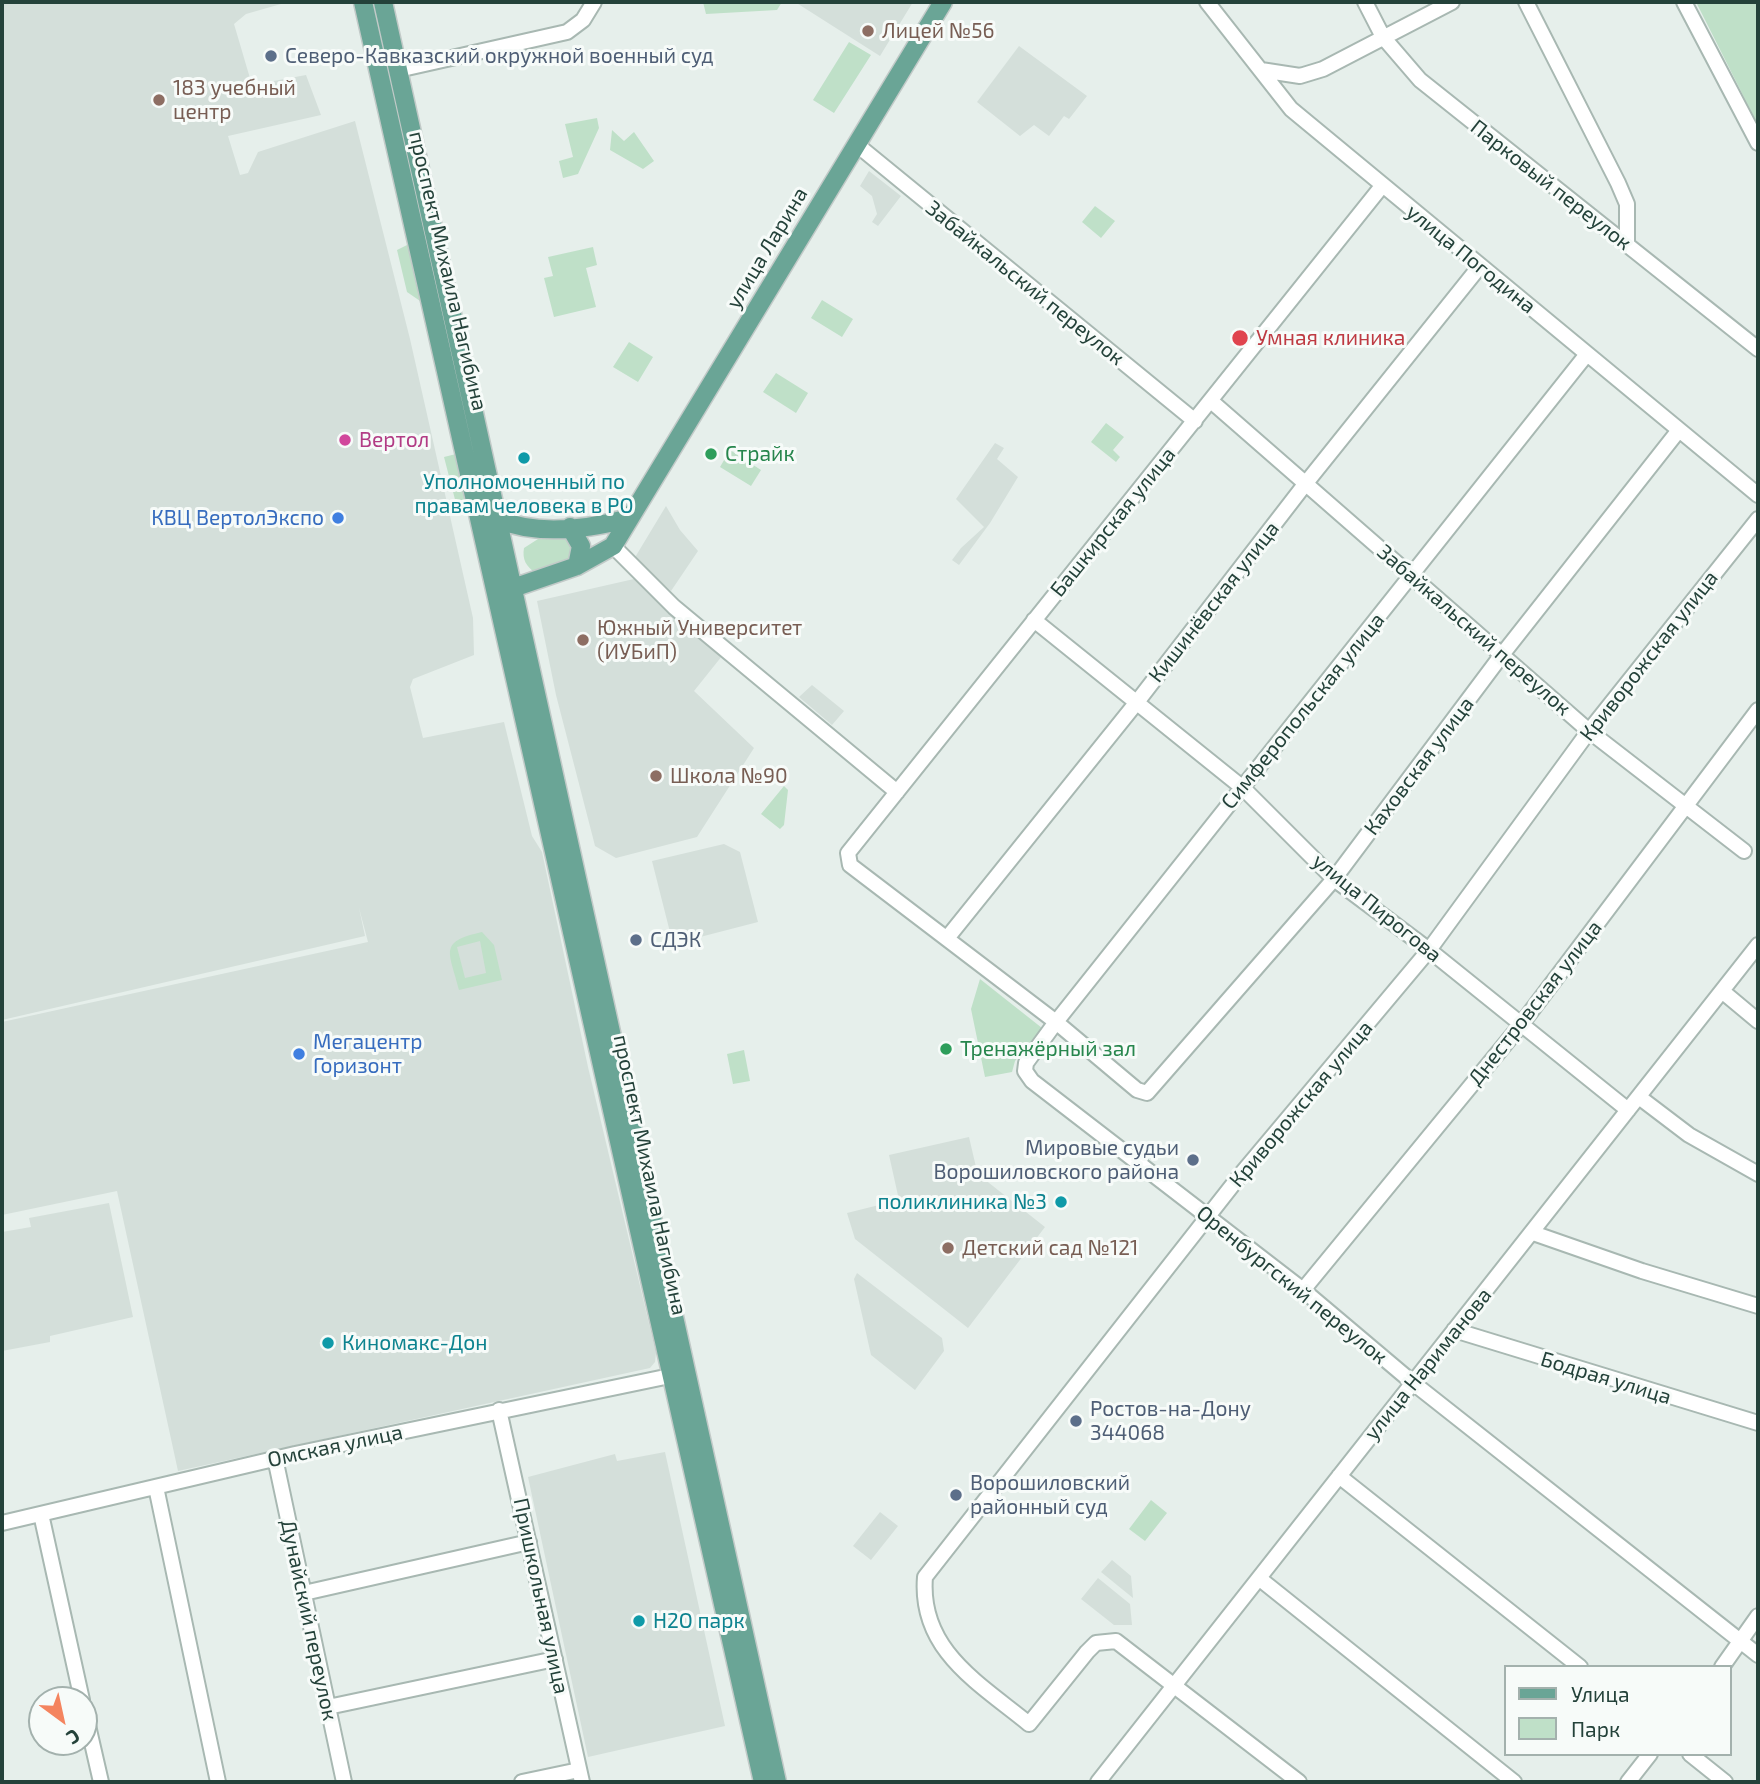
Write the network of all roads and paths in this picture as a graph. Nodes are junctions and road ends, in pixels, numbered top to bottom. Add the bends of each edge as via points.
1 (363, 2) edge
2 (383, 2) edge
3 (594, 2) edge
4 (943, 2) edge
5 (1207, 2) edge
6 (1365, 2) edge
7 (1452, 2) edge
8 (1526, 2) edge
9 (1684, 2) edge
10 (1383, 37) junction
11 (398, 70) junction
12 (1261, 70) junction
13 (1291, 75) junction
14 (1279, 94) junction
15 (1758, 143) edge
16 (856, 144) junction
17 (1382, 186) junction
18 (1627, 245) junction
19 (1480, 266) junction
20 (1758, 349) edge
21 (1587, 354) junction
22 (1211, 401) junction
23 (1195, 421) junction
24 (1679, 430) junction
25 (1306, 483) junction
26 (1758, 495) edge
27 (630, 518) junction
28 (1758, 519) edge
29 (570, 527) junction
30 (598, 527) junction
31 (505, 528) junction
32 (613, 546) junction
33 (487, 549) junction
34 (577, 566) junction
35 (1411, 576) junction
36 (494, 577) junction
37 (513, 588) junction
38 (1034, 621) junction
39 (1501, 656) junction
40 (1137, 702) junction
41 (1758, 710) edge
42 (1589, 731) junction
43 (1243, 788) junction
44 (897, 793) junction
45 (1684, 805) junction
46 (1744, 851) dead end
47 (1334, 878) junction
48 (948, 937) junction
49 (1758, 945) edge
50 (1429, 950) junction
51 (1722, 991) junction
52 (1758, 1021) edge
53 (1056, 1022) junction
54 (1520, 1026) junction
55 (1025, 1071) joint
56 (1639, 1097) junction
57 (1628, 1110) junction
58 (1758, 1174) edge
59 (1209, 1217) junction
60 (1533, 1233) junction
61 (1303, 1290) junction
62 (1758, 1306) edge
63 (1454, 1330) junction
64 (670, 1376) junction
65 (1412, 1382) junction
66 (499, 1410) junction
67 (1758, 1423) edge
68 (275, 1458) junction
69 (1339, 1476) junction
70 (156, 1487) junction
71 (41, 1514) junction
72 (2, 1523) edge
73 (530, 1542) junction
74 (1260, 1579) junction
75 (304, 1593) junction
76 (1758, 1616) edge
77 (1742, 1642) junction
78 (1758, 1655) edge
79 (555, 1659) junction
80 (1577, 1665) edge
81 (1724, 1665) edge
82 (1175, 1685) junction
83 (79, 1686) edge
84 (328, 1707) junction
85 (94, 1756) edge
86 (1648, 1756) edge
87 (1693, 1756) edge
88 (580, 1776) edge
89 (100, 1782) edge
90 (218, 1782) edge
91 (344, 1782) edge
92 (522, 1782) edge
93 (763, 1782) edge
94 (777, 1782) edge
95 (1098, 1782) edge
96 (1299, 1782) edge
97 (1514, 1782) edge
98 (1628, 1782) edge
99 (1726, 1782) edge

1 - 33 main road, проспект Михаила Нагибина
2 - 11 main road, проспект Михаила Нагибина
3 - 11 street via 583,20 567,32
4 - 16 main road, улица Ларина
5 - 12 street, улица Погодина
6 - 10 street, Парковый переулок
7 - 10 street
8 - 18 street via 1627,204
9 - 15 street
10 - 13 street via 1324,69
10 - 18 street, Парковый переулок via 1420,80
11 - 31 main road, проспект Михаила Нагибина
12 - 13 street
12 - 14 street, улица Погодина
13 - 14 street via 1278,85
14 - 17 street, улица Погодина
16 - 23 street, Забайкальский переулок
16 - 27 main road, улица Ларина
17 - 19 street, улица Погодина
17 - 22 street, Башкирская улица
18 - 20 street, Парковый переулок
19 - 21 street, улица Погодина
19 - 25 street, Кишинёвская улица
21 - 24 street, улица Погодина
21 - 35 street, Симферопольская улица
22 - 23 street, Башкирская улица
22 - 25 street, Забайкальский переулок
23 - 38 street, Башкирская улица
24 - 26 street, улица Погодина
24 - 39 street, Каховская улица
25 - 35 street, Забайкальский переулок
25 - 40 street, Кишинёвская улица
27 - 30 main road
27 - 32 main road, улица Ларина
28 - 42 street, Криворожская улица
29 - 30 main road
29 - 31 main road
29 - 34 main road via 581,546
30 - 32 main road
31 - 33 main road
31 - 37 main road, проспект Михаила Нагибина
32 - 34 main road
32 - 44 street via 674,607
33 - 36 main road, проспект Михаила Нагибина
34 - 37 main road
35 - 39 street, Забайкальский переулок
35 - 43 street, Симферопольская улица
36 - 37 main road
36 - 64 main road, проспект Михаила Нагибина
37 - 94 main road, проспект Михаила Нагибина
38 - 40 street, улица Пирогова
38 - 44 street, Башкирская улица
39 - 42 street, Забайкальский переулок
39 - 47 street, Каховская улица
40 - 43 street, улица Пирогова
40 - 48 street, Кишинёвская улица
41 - 45 street, Днестровская улица
42 - 45 street, Забайкальский переулок
42 - 50 street, Криворожская улица
43 - 47 street, улица Пирогова
43 - 53 street, Симферопольская улица
44 - 48 street, Башкирская улица via 847,860
45 - 46 street, Забайкальский переулок
45 - 54 street, Днестровская улица
47 - 50 street, улица Пирогова
47 - 53 street, Каховская улица via 1147,1093 1137,1090
48 - 53 street
49 - 51 street, улица Нариманова
50 - 54 street, улица Пирогова
50 - 59 street, Криворожская улица
51 - 52 street
51 - 56 street, улица Нариманова
53 - 55 street, Симферопольская улица
54 - 57 street, улица Пирогова
54 - 61 street, Днестровская улица
55 - 59 street, Оренбургский переулок
56 - 57 street, улица Нариманова
56 - 58 street via 1689,1135
57 - 60 street, улица Нариманова
59 - 61 street, Оренбургский переулок
59 - 82 street, Криворожская улица via 925,1577 924,1584 929,1623 946,1651 1029,1724 1096,1643 1116,1641
60 - 62 street
60 - 63 street, улица Нариманова
61 - 65 street, Оренбургский переулок
63 - 65 street, улица Нариманова
63 - 67 street, Бодрая улица
64 - 66 street, Омская улица
64 - 93 main road, проспект Михаила Нагибина
65 - 69 street, улица Нариманова
65 - 77 street, Оренбургский переулок
66 - 68 street, Омская улица
66 - 73 street, Пришкольная улица
68 - 70 street, Омская улица
68 - 75 street, Дунайский переулок
69 - 74 street, улица Нариманова
69 - 80 street
70 - 71 street, Омская улица
70 - 90 street
71 - 72 street, Омская улица
71 - 83 street
73 - 75 street
73 - 79 street, Пришкольная улица
74 - 82 street, улица Нариманова
74 - 97 street
75 - 84 street, Дунайский переулок
76 - 77 street
77 - 78 street, Оренбургский переулок
77 - 81 street
79 - 84 street
79 - 88 street, Пришкольная улица
82 - 95 street, улица Нариманова
82 - 96 street
84 - 91 street, Дунайский переулок
85 - 89 street
86 - 98 street
87 - 99 street
88 - 92 street

